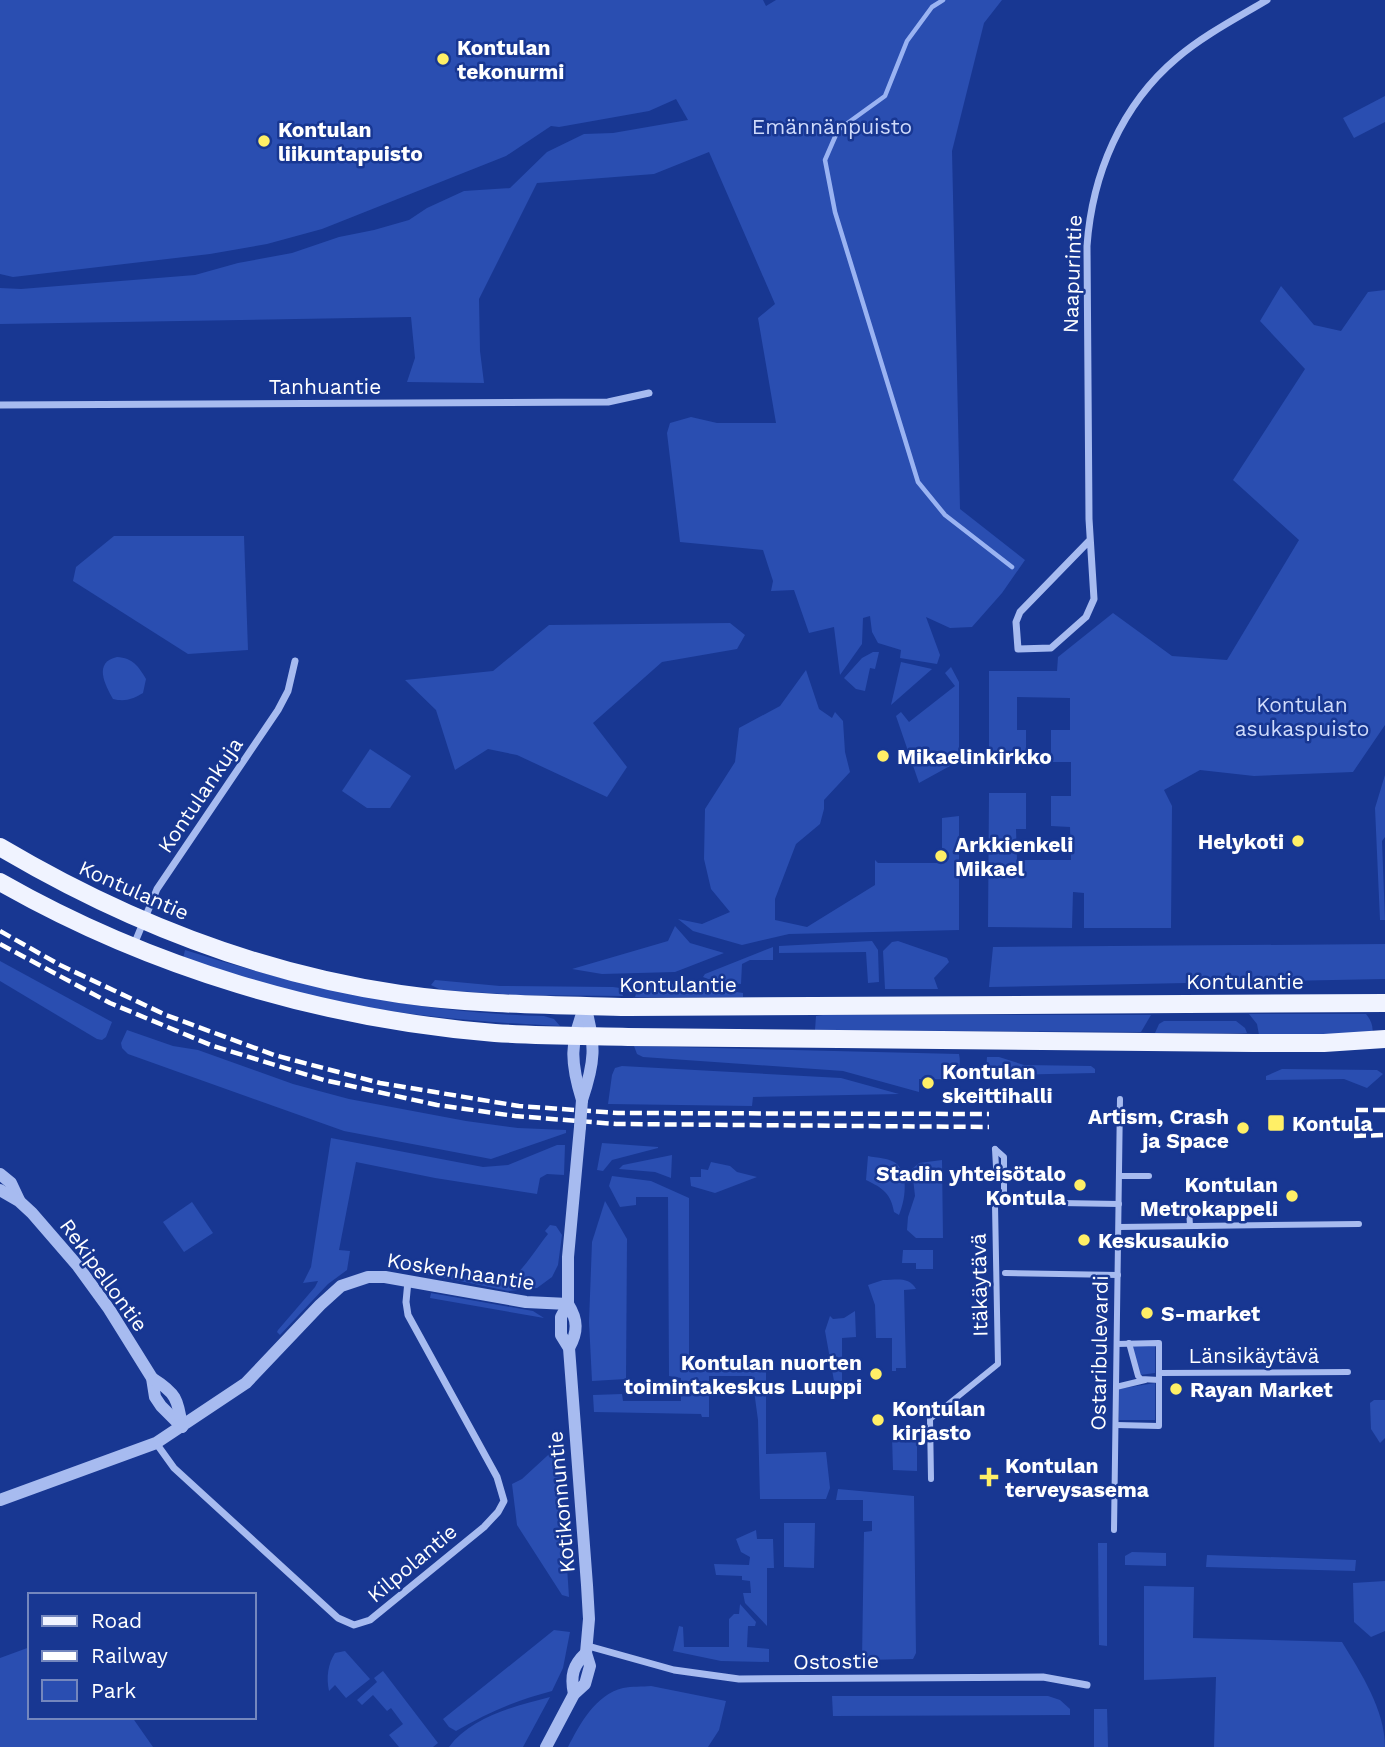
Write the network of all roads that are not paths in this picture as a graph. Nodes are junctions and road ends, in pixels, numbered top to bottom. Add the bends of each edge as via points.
1 (1267, 0) edge
2 (649, 393) dead end
3 (0, 405) edge
4 (1090, 540) junction
5 (295, 661) dead end
6 (0, 847) edge
7 (0, 882) edge
8 (143, 922) junction
9 (132, 948) junction
10 (1385, 1003) edge
11 (585, 1006) junction
12 (573, 1036) junction
13 (594, 1036) junction
14 (1385, 1039) edge
15 (1121, 1099) dead end
16 (582, 1100) junction
17 (996, 1167) dead end
18 (0, 1174) edge
19 (1119, 1176) junction
20 (1149, 1176) dead end
21 (0, 1190) edge
22 (19, 1200) junction
23 (1119, 1204) junction
24 (995, 1205) dead end
25 (1189, 1208) dead end
26 (1359, 1224) dead end
27 (1190, 1226) junction
28 (1118, 1227) junction
29 (1005, 1273) dead end
30 (1118, 1275) junction
31 (408, 1280) junction
32 (568, 1304) junction
33 (1129, 1343) junction
34 (1117, 1344) junction
35 (1348, 1372) dead end
36 (1159, 1376) junction
37 (1147, 1380) junction
38 (1116, 1387) junction
39 (1116, 1425) junction
40 (182, 1427) junction
41 (156, 1443) junction
42 (931, 1479) dead end
43 (0, 1500) edge
44 (1114, 1531) dead end
45 (587, 1649) junction
46 (1087, 1685) dead end
47 (546, 1747) edge

1 - 4 street, Naapurintie via 1169,65 1119,130 1101,171 1087,246
2 - 3 street, Tanhuantie via 608,402
4 - 4 street, Naapurintie via 1020,612 1018,649 1051,648 1086,617 1094,599
5 - 8 street, Kontulankuja via 278,710 157,889
6 - 8 main road, Kontulantie
7 - 9 main road
8 - 9 street, Kontulankuja
8 - 11 main road, Kontulantie via 254,961 352,985 454,1000
9 - 12 main road via 252,988 354,1013 494,1033
10 - 11 main road, Kontulantie
11 - 12 street, Kotikonnuntie
11 - 13 street, Kotikonnuntie
12 - 13 main road
12 - 16 street, Kotikonnuntie via 573,1070
13 - 14 main road via 1277,1043
13 - 16 street, Kotikonnuntie via 592,1071
15 - 19 street, Ostaribulevardi via 1124,1121
16 - 32 street, Kotikonnuntie, bridge
17 - 23 street via 995,1149 1004,1157 1004,1202
18 - 22 street, Rekipellontie via 11,1183
19 - 20 street
19 - 23 street, Ostaribulevardi
21 - 22 street, Rekipellontie
22 - 40 street, Rekipellontie via 77,1265 152,1378 169,1388 178,1402
23 - 28 street, Ostaribulevardi
24 - 42 street, Itäkäytävä via 998,1363 930,1419
25 - 27 street
26 - 27 street
27 - 28 street
28 - 30 street, Ostaribulevardi
29 - 30 street
30 - 34 street, Ostaribulevardi
31 - 32 street, Koskenhaantie via 526,1302
31 - 40 street, Koskenhaantie via 368,1277 341,1286 246,1382
31 - 41 street, Kilpolantie via 408,1315 497,1477 504,1501 484,1527 370,1620 354,1625 338,1618 179,1472
32 - 45 street, Kotikonnuntie via 561,1317 561,1335 569,1348 586,1564
33 - 34 street
33 - 36 street via 1160,1343
33 - 37 street via 1138,1376
34 - 38 street, Ostaribulevardi
35 - 36 street, Länsikäytävä
36 - 37 street, Länsikäytävä
36 - 39 street via 1161,1427
37 - 38 street, Länsikäytävä
38 - 39 street, Ostaribulevardi
39 - 44 street, Ostaribulevardi
40 - 41 street, Koskenhaantie
41 - 43 street, Koskenhaantie
45 - 46 street, Ostostie via 674,1670 739,1679 1043,1677
45 - 47 street, Kotikonnuntie via 576,1662 571,1680 574,1694

